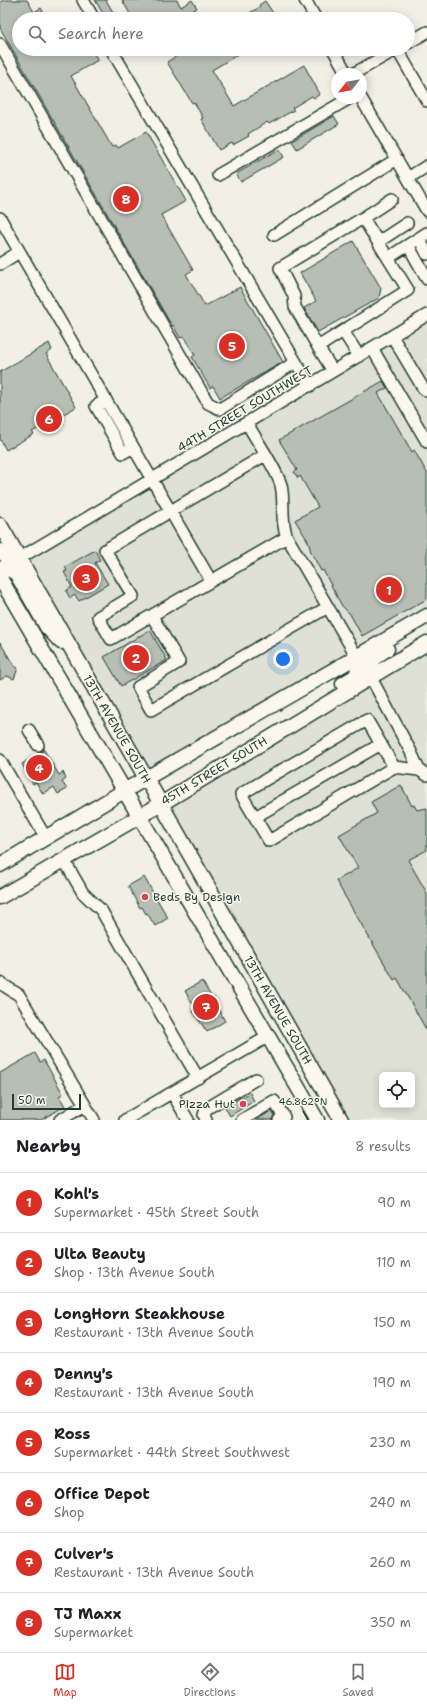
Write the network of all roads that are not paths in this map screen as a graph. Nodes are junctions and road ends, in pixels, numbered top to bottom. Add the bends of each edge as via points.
1 (82, 0) edge
2 (305, 0) edge
3 (90, 12) edge
4 (312, 12) edge
5 (427, 32) edge
6 (415, 39) edge
7 (0, 44) edge
8 (115, 56) edge
9 (337, 56) edge
10 (385, 56) edge
11 (401, 56) edge
12 (344, 68) edge
13 (364, 68) edge
14 (427, 101) edge
15 (340, 104) edge
16 (365, 104) edge
17 (397, 159) junction
18 (427, 166) edge
19 (218, 175) dead end
20 (408, 178) junction
21 (392, 199) dead end
22 (427, 211) edge
23 (363, 218) junction
24 (1, 221) edge
25 (407, 223) dead end
26 (274, 235) dead end
27 (423, 236) edge
28 (378, 242) junction
29 (408, 245) junction
30 (19, 252) junction
31 (427, 254) edge
32 (388, 258) junction
33 (0, 264) edge
34 (427, 279) edge
35 (427, 315) edge
36 (343, 331) junction
37 (392, 336) junction
38 (318, 346) junction
39 (372, 348) junction
40 (359, 356) junction
41 (296, 362) junction
42 (333, 372) junction
43 (425, 384) edge
44 (310, 386) junction
45 (247, 423) junction
46 (427, 442) edge
47 (265, 455) junction
48 (152, 480) junction
49 (171, 511) junction
50 (0, 525) edge
51 (288, 537) junction
52 (0, 551) edge
53 (20, 558) junction
54 (0, 570) edge
55 (0, 578) edge
56 (211, 581) junction
57 (328, 607) junction
58 (152, 616) junction
59 (427, 616) edge
60 (427, 625) edge
61 (427, 643) edge
62 (357, 657) junction
63 (82, 666) junction
64 (370, 676) junction
65 (29, 730) dead end
66 (258, 744) junction
67 (381, 744) junction
68 (38, 745) dead end
69 (0, 760) edge
70 (394, 767) junction
71 (423, 773) edge
72 (146, 779) junction
73 (124, 791) junction
74 (161, 804) junction
75 (139, 816) junction
76 (255, 818) junction
77 (46, 838) junction
78 (64, 860) junction
79 (0, 865) edge
80 (0, 875) edge
81 (0, 897) edge
82 (0, 983) edge
83 (269, 1036) junction
84 (198, 1078) junction
85 (256, 1079) dead end
86 (172, 1093) junction
87 (85, 1105) junction
88 (283, 1119) edge
89 (60, 1120) edge
90 (94, 1120) edge
91 (125, 1120) edge
92 (188, 1120) edge
93 (206, 1120) edge
94 (242, 1120) edge
95 (317, 1120) edge
96 (340, 1120) edge

1 - 3 street
2 - 4 street
5 - 6 street
7 - 41 street via 208,403 220,409
8 - 41 street
9 - 12 street
10 - 13 street
11 - 14 street
15 - 19 street
16 - 17 street
17 - 20 street
17 - 26 street
18 - 20 street
20 - 22 street
21 - 23 street
23 - 28 street
23 - 38 street via 280,268 294,296 295,308
24 - 30 street
25 - 28 street
27 - 29 street
27 - 31 street
28 - 32 street
29 - 32 street
29 - 34 street
30 - 33 street
30 - 48 street
32 - 36 street via 408,290
35 - 37 street, 44TH STREET SOUTHWEST
36 - 38 street
36 - 40 street
37 - 39 street, 44TH STREET SOUTHWEST
37 - 43 street
38 - 42 street
39 - 40 street, 44TH STREET SOUTHWEST
39 - 46 street
40 - 42 street, 44TH STREET SOUTHWEST
41 - 44 street
42 - 44 street, 44TH STREET SOUTHWEST
44 - 45 street, 44TH STREET SOUTHWEST
45 - 47 street
45 - 48 street, 44TH STREET SOUTHWEST
47 - 49 street
47 - 51 street via 281,486 283,522
48 - 49 street
48 - 53 street, 44TH STREET SOUTHWEST
49 - 56 street
49 - 58 street via 105,550 132,596 98,617 111,639
50 - 53 main road, 13TH AVENUE SOUTH
51 - 56 street
51 - 57 street
52 - 53 main road via 9,558
53 - 63 main road, 13TH AVENUE SOUTH
54 - 63 main road via 5,567 16,573 47,627
55 - 73 main road, 13TH AVENUE SOUTH
56 - 58 street
57 - 58 street via 152,710 138,687 180,662
57 - 62 street
59 - 62 main road
60 - 64 main road via 376,655 368,670
61 - 64 main road, 45TH STREET SOUTH
62 - 66 main road via 360,662 356,676 295,714
62 - 72 main road
63 - 72 main road, 13TH AVENUE SOUTH
64 - 66 main road, 45TH STREET SOUTH
64 - 71 street
65 - 68 street
66 - 74 main road, 45TH STREET SOUTH
67 - 70 street
67 - 76 street
67 - 76 street via 367,720 241,794
69 - 77 street
70 - 71 street
70 - 76 street via 270,841
72 - 73 main road
72 - 74 main road, 13TH AVENUE SOUTH
73 - 75 main road, 13TH AVENUE SOUTH
73 - 77 main road
74 - 75 main road, 45TH STREET SOUTH
74 - 96 main road, 13TH AVENUE SOUTH
75 - 78 main road, 45TH STREET SOUTH
75 - 83 main road, 13TH AVENUE SOUTH
77 - 79 main road
77 - 80 main road
78 - 81 main road, 45TH STREET SOUTH
78 - 84 street via 83,893 101,910
82 - 87 street via 19,995
83 - 84 street
83 - 95 main road, 13TH AVENUE SOUTH
83 - 96 main road via 274,1033 280,1034 287,1041 327,1106
84 - 86 street
85 - 93 street via 206,1109
86 - 91 street
86 - 92 street
87 - 89 street
87 - 90 street
88 - 94 street via 274,1101

